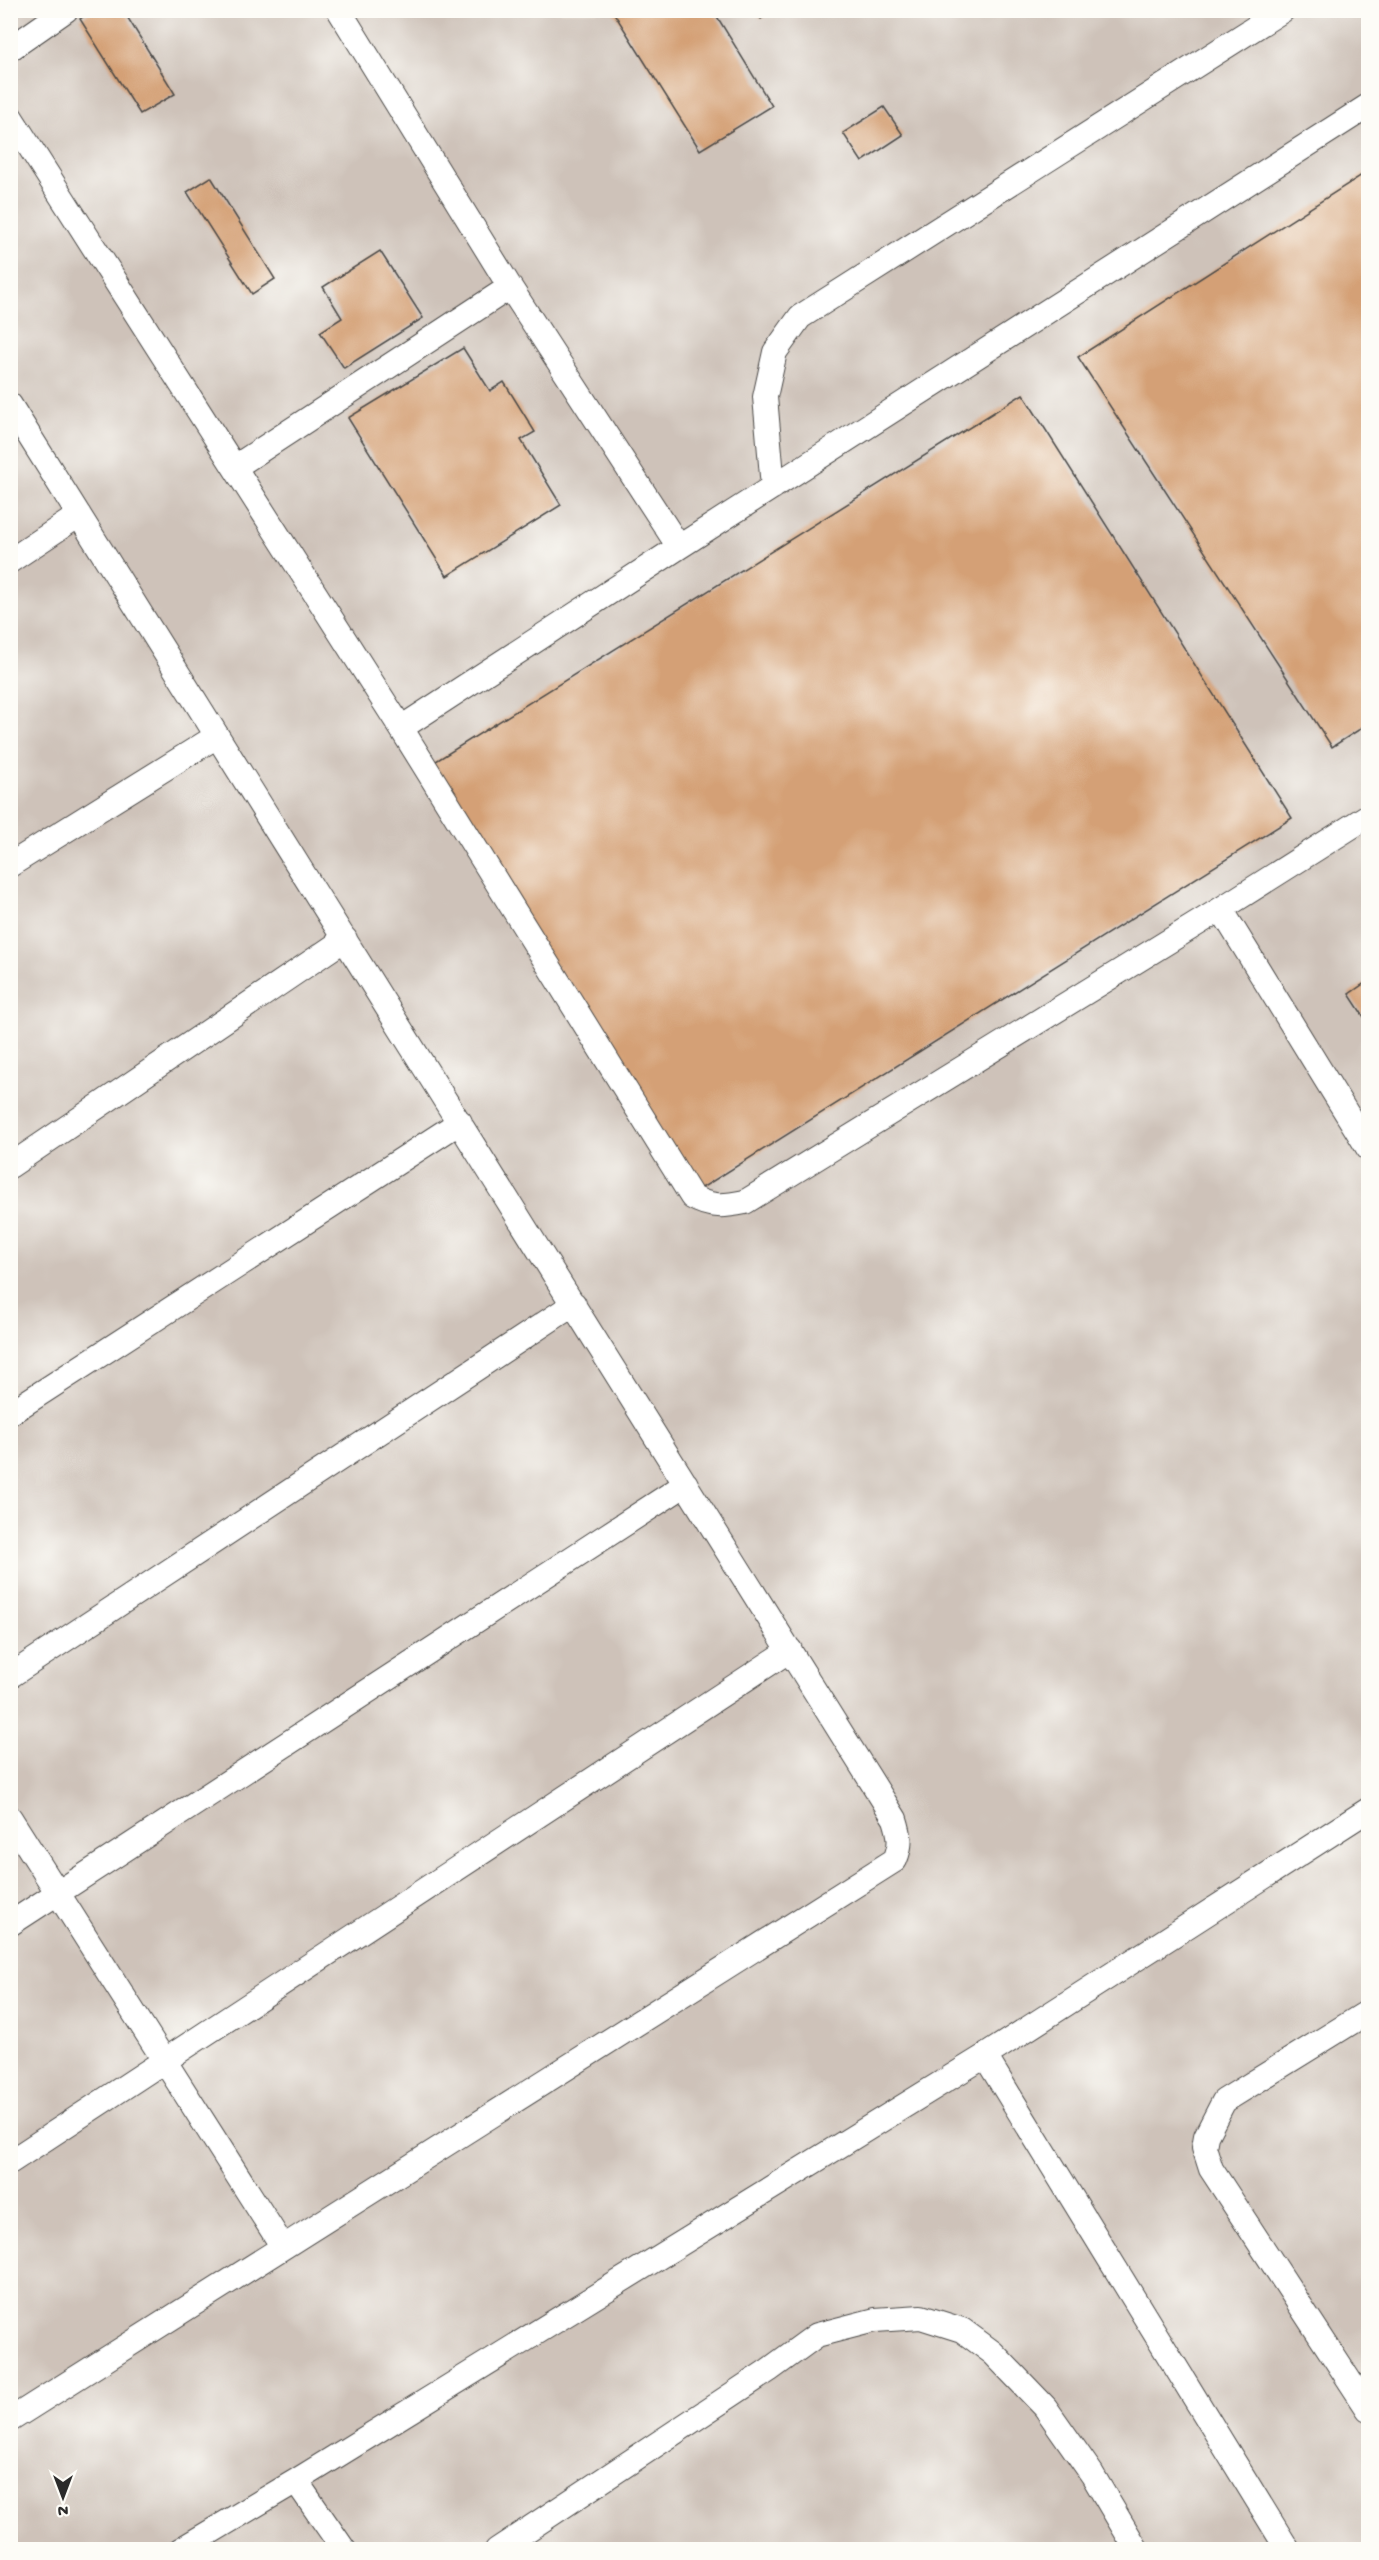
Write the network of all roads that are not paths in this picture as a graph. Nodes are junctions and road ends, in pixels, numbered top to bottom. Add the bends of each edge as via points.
1 (66, 10) edge
2 (339, 10) edge
3 (1283, 10) edge
4 (10, 49) edge
5 (1368, 106) edge
6 (10, 116) edge
7 (510, 287) junction
8 (10, 405) edge
9 (235, 468) junction
10 (773, 487) junction
11 (80, 515) junction
12 (679, 547) junction
13 (10, 561) edge
14 (401, 728) junction
15 (218, 735) junction
16 (1368, 816) edge
17 (10, 865) edge
18 (1221, 909) junction
19 (345, 939) junction
20 (460, 1122) junction
21 (1368, 1148) edge
22 (10, 1166) edge
23 (574, 1304) junction
24 (10, 1413) edge
25 (686, 1484) junction
26 (789, 1650) junction
27 (10, 1676) edge
28 (1368, 1810) edge
29 (10, 1818) edge
30 (58, 1893) junction
31 (10, 1924) edge
32 (1368, 2012) edge
33 (985, 2056) junction
34 (164, 2059) junction
35 (10, 2162) edge
36 (283, 2247) junction
37 (1368, 2409) edge
38 (10, 2420) edge
39 (296, 2481) junction
40 (180, 2550) edge
41 (344, 2550) edge
42 (497, 2550) edge
43 (1137, 2550) edge
44 (1288, 2550) edge

1 - 4 lane
2 - 7 lane
3 - 10 lane via 800,317 775,352 765,397
5 - 10 lane
6 - 9 lane
7 - 9 lane
7 - 12 lane
8 - 11 lane
9 - 14 lane
10 - 12 lane
11 - 13 lane
11 - 15 lane
12 - 14 lane
14 - 18 lane via 692,1197 704,1204 719,1207 745,1202
15 - 17 lane
15 - 19 lane
16 - 18 lane
18 - 21 lane
19 - 20 lane
19 - 22 lane
20 - 23 lane
20 - 24 lane
23 - 25 lane
23 - 27 lane
25 - 26 lane
25 - 30 lane
26 - 34 lane
26 - 36 lane via 895,1819 900,1847 895,1860
28 - 33 lane
29 - 30 lane
30 - 31 lane
30 - 34 lane
32 - 37 lane via 1224,2102 1204,2147 1211,2169
33 - 39 lane
33 - 44 lane
34 - 35 lane
34 - 36 lane
36 - 38 lane
39 - 40 lane
39 - 41 lane
42 - 43 lane via 817,2335 875,2320 921,2317 962,2330 993,2353 1045,2407 1092,2474

